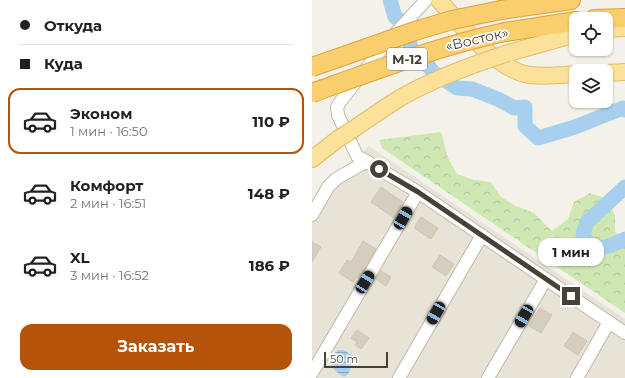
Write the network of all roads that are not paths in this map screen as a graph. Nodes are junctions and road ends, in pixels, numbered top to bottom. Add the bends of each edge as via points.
1 (439, 0) edge
2 (571, 0) edge
3 (423, 4) edge
4 (613, 18) edge
5 (625, 18) edge
6 (569, 21) edge
7 (625, 28) edge
8 (613, 29) edge
9 (569, 36) edge
10 (312, 68) edge
11 (625, 72) edge
12 (613, 73) edge
13 (569, 75) edge
14 (312, 93) edge
15 (312, 159) edge
16 (367, 161) junction
17 (418, 192) junction
18 (312, 215) edge
19 (482, 235) junction
20 (546, 279) junction
21 (609, 322) junction
22 (625, 334) edge
23 (312, 372) edge
24 (399, 378) edge
25 (488, 378) edge
26 (577, 378) edge

1 - 13 main road via 474,38 513,70 529,75
2 - 10 highway, «Восток» / М-12, bridge via 452,20
3 - 16 street, bridge via 384,46 337,107 342,125 357,156
4 - 5 highway
6 - 14 highway, «Восток» / М-12, bridge via 468,40
7 - 8 main road
9 - 15 main road, bridge via 475,64 424,86 400,98
11 - 12 main road
16 - 17 street
16 - 18 street via 328,186
17 - 19 street
17 - 23 street
19 - 20 street
19 - 24 street
20 - 21 street
20 - 25 street
21 - 22 street
21 - 26 street

